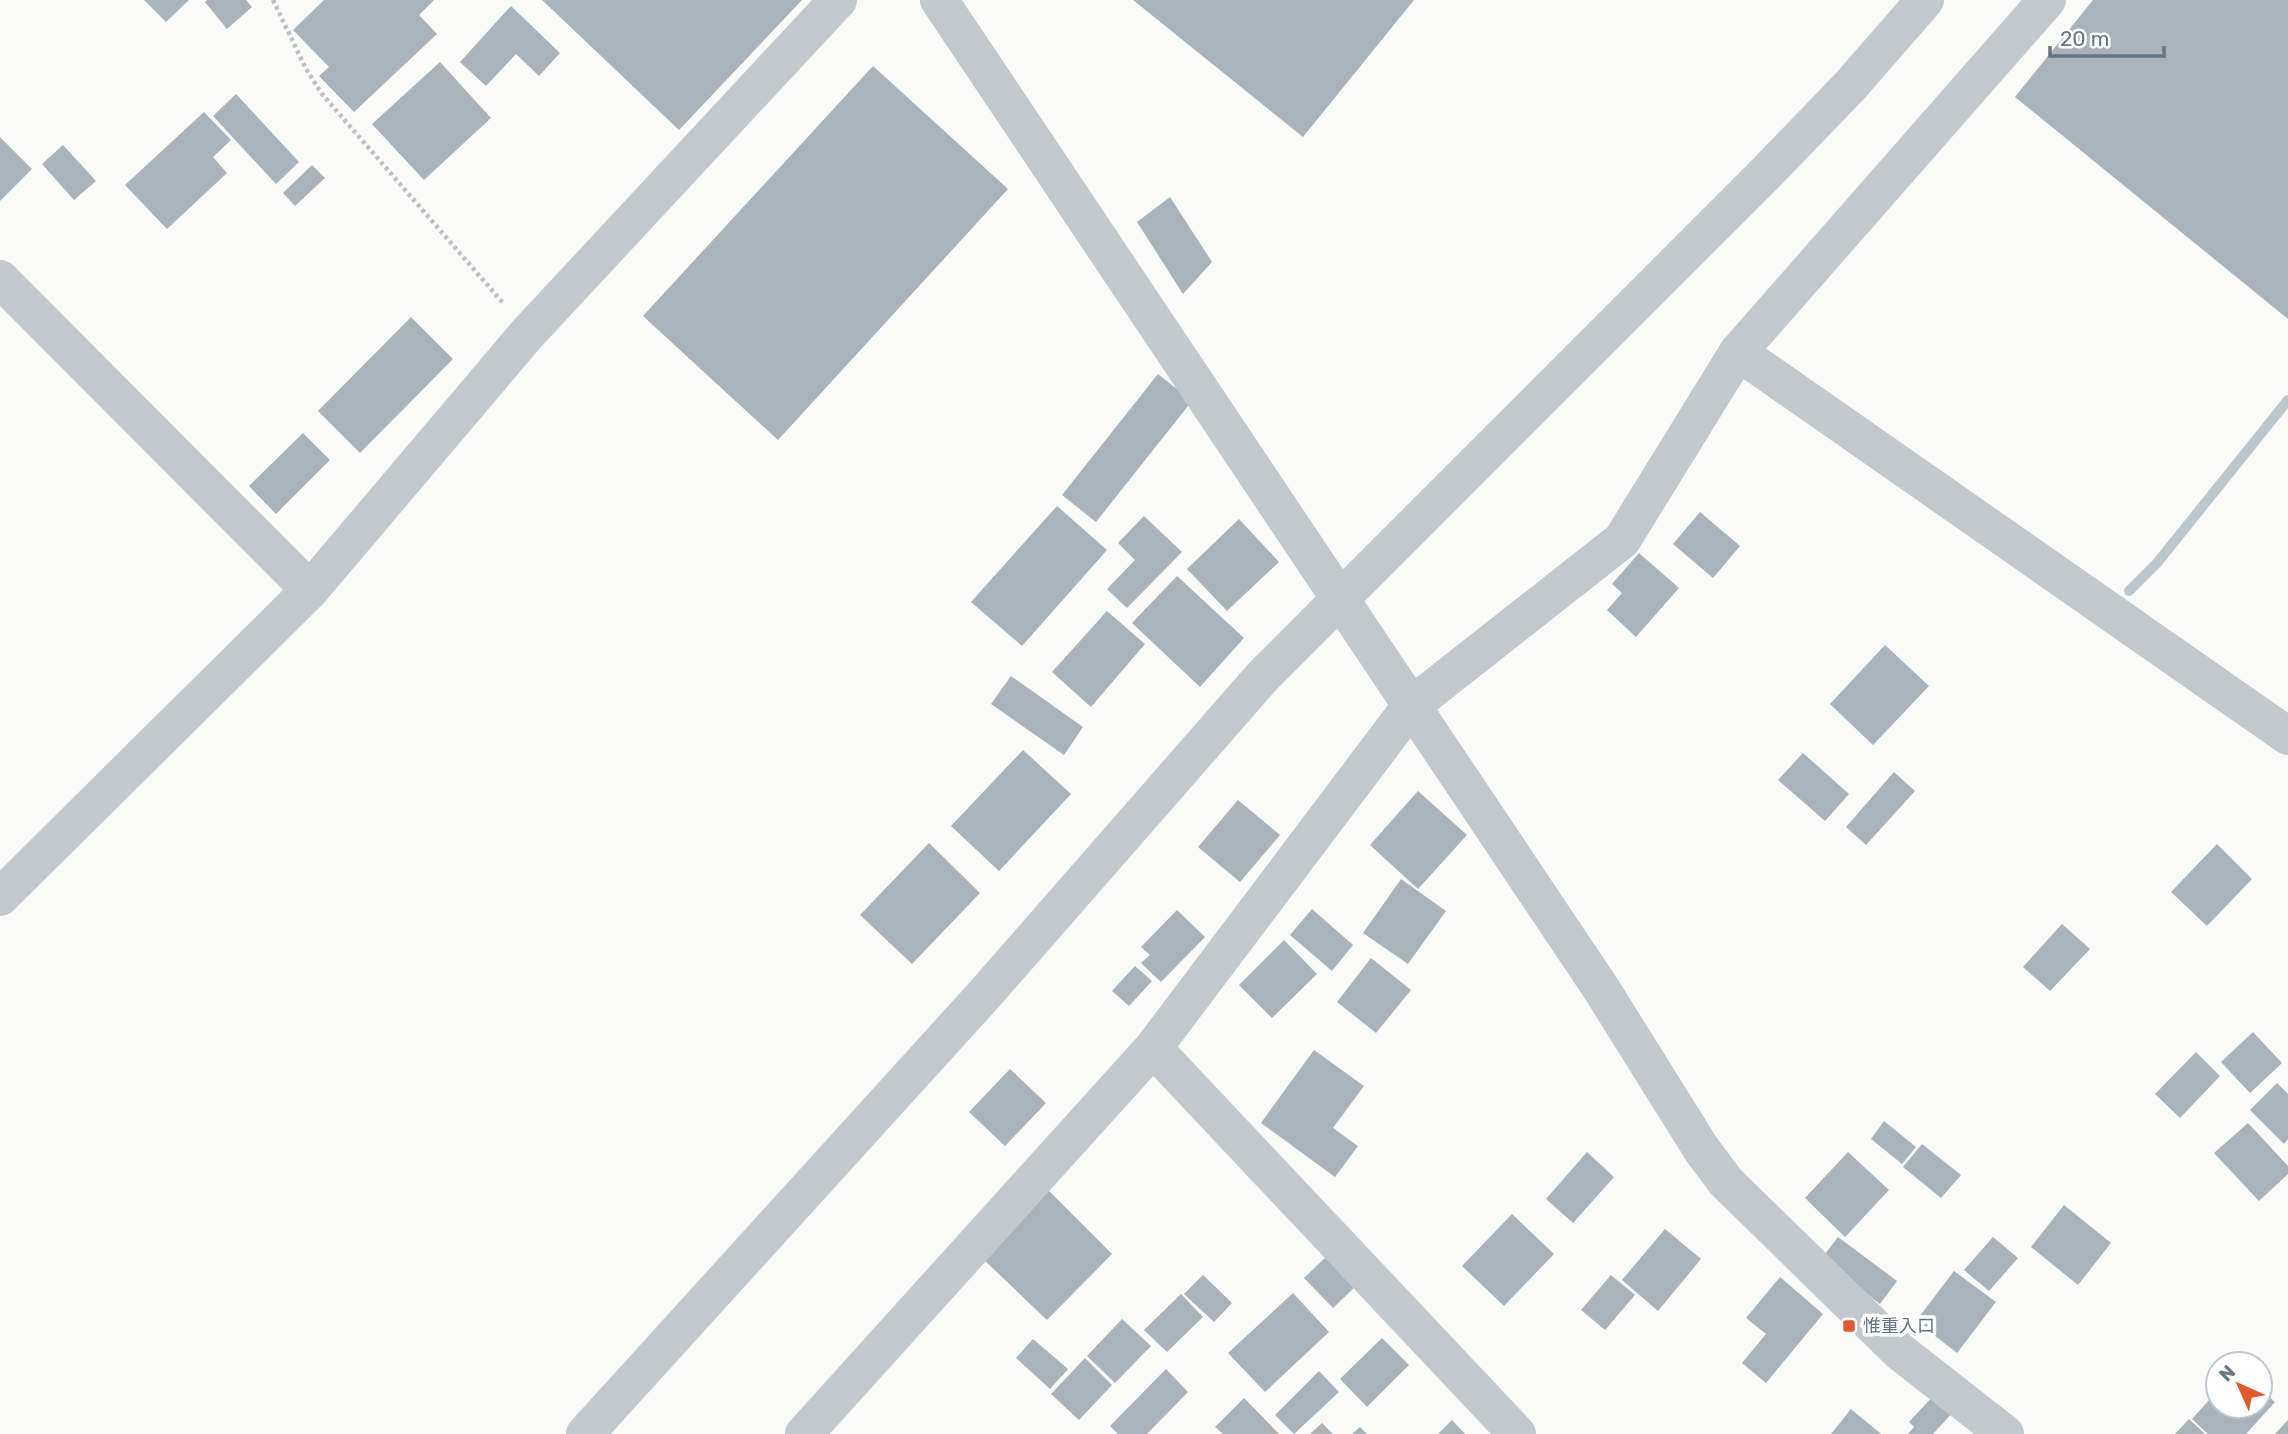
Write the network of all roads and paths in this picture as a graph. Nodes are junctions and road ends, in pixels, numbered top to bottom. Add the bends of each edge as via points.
1 (272, 0) edge
2 (838, 0) edge
3 (939, 0) edge
4 (1925, 0) edge
5 (2047, 0) edge
6 (0, 279) edge
7 (527, 334) junction
8 (1738, 352) junction
9 (310, 590) junction
10 (1339, 599) junction
11 (1411, 706) junction
12 (2288, 736) edge
13 (0, 897) edge
14 (1153, 1048) junction
15 (584, 1434) edge
16 (804, 1434) edge
17 (1517, 1434) edge
18 (2005, 1434) edge

1 - 7 path via 322,94
2 - 7 street
3 - 10 street
4 - 10 street via 1766,173
5 - 8 street
6 - 9 street
7 - 9 street
8 - 11 street via 1622,540
8 - 12 street
9 - 13 street
10 - 11 street
10 - 15 street via 1263,676 983,996
11 - 14 street
11 - 18 street via 1726,1182 1899,1350
14 - 16 street
14 - 17 street

